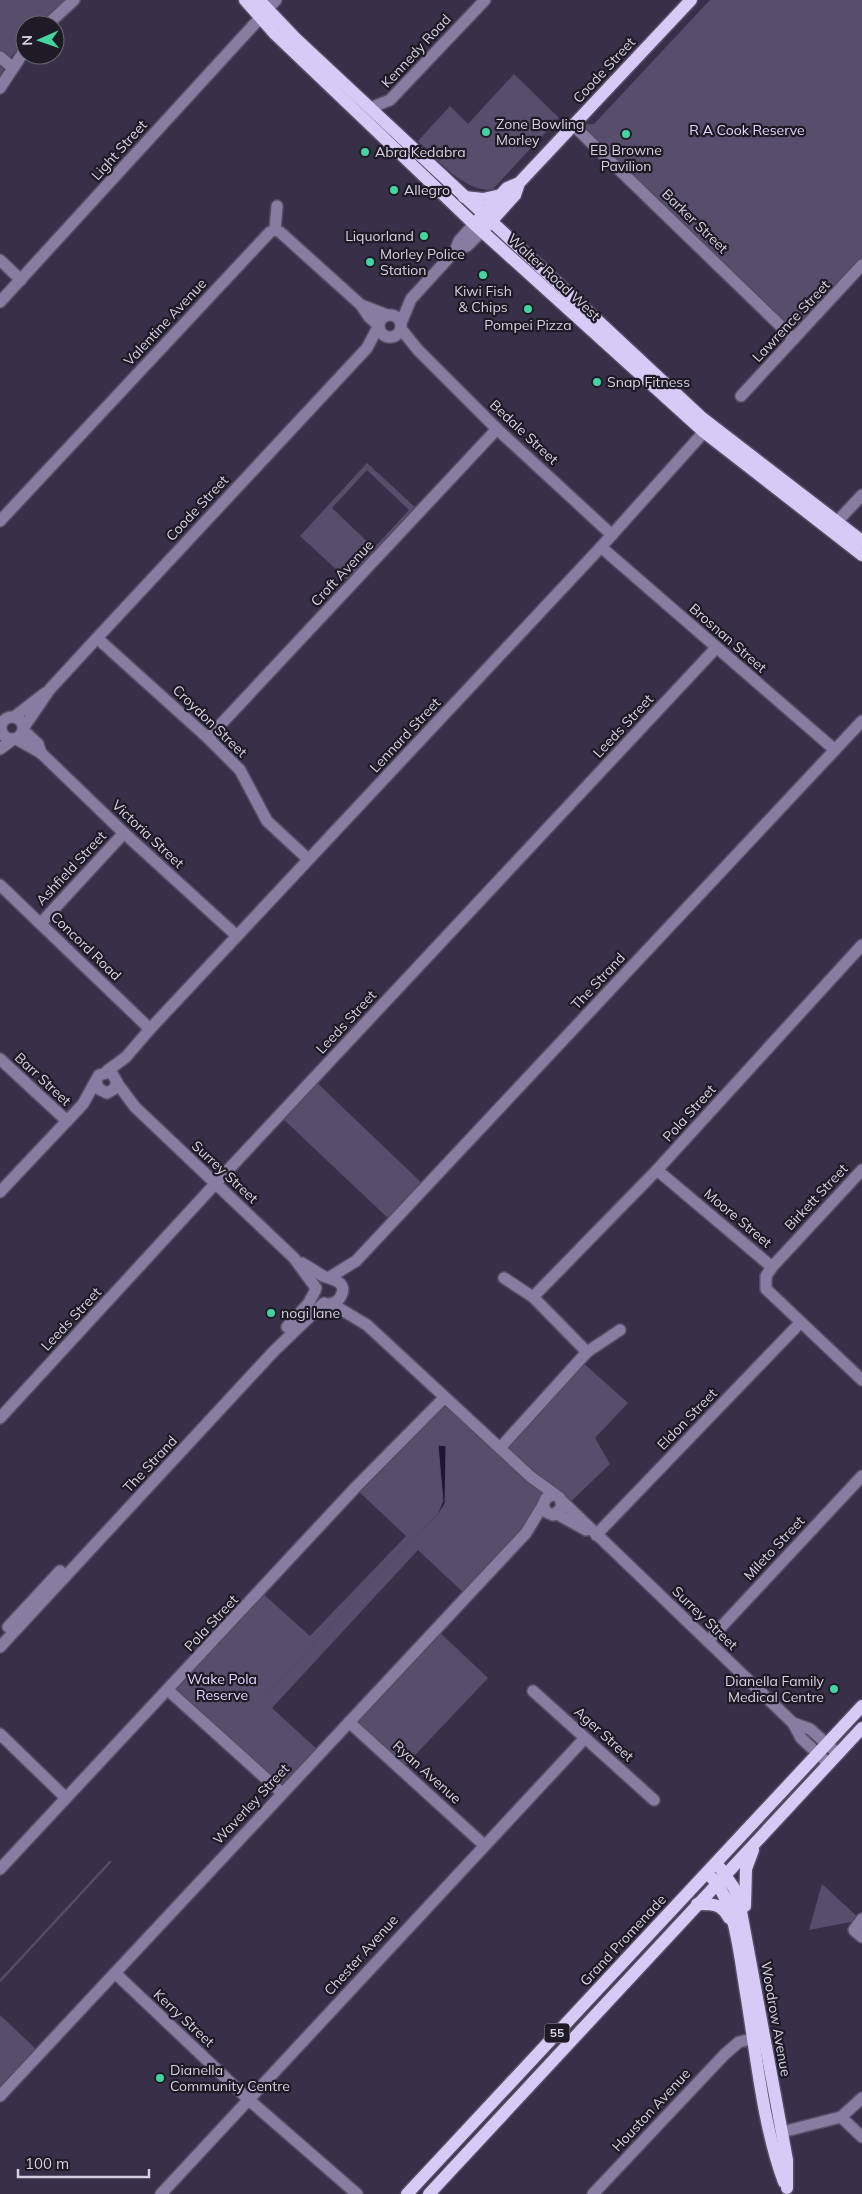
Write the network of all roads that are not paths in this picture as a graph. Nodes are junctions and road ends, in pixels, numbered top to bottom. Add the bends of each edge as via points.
1 (74, 0) edge
2 (245, 0) edge
3 (485, 0) edge
4 (691, 0) edge
5 (265, 7) edge
6 (58, 15) edge
7 (0, 57) edge
8 (15, 63) edge
9 (12, 67) junction
10 (0, 88) edge
11 (390, 100) junction
12 (370, 108) junction
13 (384, 120) junction
14 (573, 125) junction
15 (519, 183) junction
16 (502, 194) junction
17 (464, 197) junction
18 (277, 206) dead end
19 (482, 223) junction
20 (275, 230) junction
21 (0, 260) edge
22 (862, 266) edge
23 (21, 280) junction
24 (411, 299) junction
25 (0, 302) edge
26 (361, 305) junction
27 (388, 315) junction
28 (378, 326) junction
29 (401, 326) junction
30 (390, 338) junction
31 (794, 339) junction
32 (367, 348) junction
33 (418, 350) junction
34 (741, 396) dead end
35 (497, 429) junction
36 (704, 432) junction
37 (862, 495) edge
38 (0, 520) edge
39 (833, 526) junction
40 (612, 534) junction
41 (862, 541) edge
42 (601, 547) junction
43 (862, 555) edge
44 (97, 638) junction
45 (716, 648) junction
46 (50, 689) junction
47 (0, 709) edge
48 (13, 717) junction
49 (1, 727) edge
50 (859, 729) edge
51 (19, 734) junction
52 (208, 738) junction
53 (0, 749) edge
54 (835, 750) junction
55 (124, 833) junction
56 (308, 860) junction
57 (0, 886) edge
58 (41, 923) junction
59 (237, 936) junction
60 (862, 945) edge
61 (150, 1028) junction
62 (0, 1059) edge
63 (113, 1078) junction
64 (96, 1082) junction
65 (106, 1092) junction
66 (83, 1104) junction
67 (135, 1107) junction
68 (67, 1121) junction
69 (657, 1170) junction
70 (862, 1170) edge
71 (215, 1184) junction
72 (0, 1192) edge
73 (294, 1258) junction
74 (356, 1261) junction
75 (772, 1267) junction
76 (328, 1278) junction
77 (504, 1278) dead end
78 (316, 1290) junction
79 (342, 1291) junction
80 (533, 1297) junction
81 (328, 1303) junction
82 (800, 1323) junction
83 (367, 1325) junction
84 (620, 1330) dead end
85 (587, 1352) junction
86 (862, 1380) edge
87 (444, 1398) junction
88 (0, 1418) edge
89 (500, 1448) junction
90 (862, 1476) edge
91 (551, 1500) junction
92 (555, 1514) junction
93 (526, 1533) junction
94 (596, 1535) junction
95 (0, 1636) edge
96 (708, 1641) junction
97 (0, 1647) edge
98 (169, 1691) junction
99 (533, 1691) dead end
100 (862, 1706) edge
101 (349, 1722) junction
102 (793, 1723) junction
103 (862, 1728) edge
104 (0, 1734) edge
105 (585, 1738) junction
106 (826, 1744) junction
107 (817, 1754) junction
108 (838, 1754) junction
109 (828, 1764) junction
110 (282, 1792) junction
111 (66, 1798) junction
112 (654, 1800) dead end
113 (759, 1839) junction
114 (484, 1845) junction
115 (711, 1867) junction
116 (0, 1869) edge
117 (721, 1879) junction
118 (697, 1904) junction
119 (862, 1919) edge
120 (740, 1932) junction
121 (862, 1937) edge
122 (115, 1973) junction
123 (759, 2042) junction
124 (0, 2096) edge
125 (862, 2098) edge
126 (250, 2100) junction
127 (842, 2117) junction
128 (782, 2132) junction
129 (862, 2137) edge
130 (348, 2190) edge
131 (787, 2191) edge
132 (161, 2194) edge
133 (357, 2194) edge
134 (407, 2194) edge
135 (429, 2194) edge
136 (593, 2194) edge

1 - 6 street
2 - 5 main road, Walter Road West
3 - 11 street, Kennedy Road
4 - 14 main road, Coode Street
5 - 12 main road, Walter Road West
5 - 19 main road, Walter Road West
5 - 23 street, Light Street
7 - 9 street
8 - 9 street
9 - 10 street
11 - 12 street, Kennedy Road
11 - 13 street, Kennedy Road
12 - 13 main road, Walter Road West
13 - 17 main road, Walter Road West
14 - 15 main road, Coode Street
14 - 31 street, Barker Street
15 - 16 main road, Coode Street
15 - 19 main road, Coode Street via 515,195
16 - 17 main road via 486,199
16 - 19 main road, Coode Street
17 - 19 main road, Walter Road West
18 - 20 street
19 - 24 street, Coode Street via 459,241 456,250
19 - 36 main road, Walter Road West
19 - 39 main road, Walter Road West via 701,417
20 - 26 street
20 - 38 street, Valentine Avenue via 263,239
21 - 23 street
22 - 31 street, Lawrence Street
23 - 25 street, Light Street
24 - 27 street, Coode Street
24 - 29 street, Coode Street
26 - 27 street
26 - 28 street
27 - 28 street
27 - 29 street via 397,317
28 - 30 street via 381,334
28 - 32 street, Coode Street
29 - 30 street via 399,334
29 - 33 street, Bedale Street
30 - 32 street, Coode Street
30 - 33 street, Bedale Street
31 - 34 street, Lawrence Street
32 - 44 street, Coode Street
33 - 35 street, Bedale Street
35 - 40 street, Bedale Street
35 - 52 street, Croft Avenue
36 - 39 main road, Walter Road West
36 - 40 street, Lennard Street
37 - 39 street
39 - 41 main road, Walter Road West
39 - 43 main road, Walter Road West
40 - 42 street, Lennard Street
42 - 45 street, Brosnan Street
42 - 56 street, Lennard Street
44 - 46 street, Coode Street
44 - 52 street, Croydon Street
45 - 54 street, Brosnan Street
45 - 71 street, Leeds Street
46 - 48 street, Coode Street
46 - 51 street, Coode Street
47 - 48 street
48 - 49 street via 6,719
48 - 51 street via 21,720
49 - 51 street via 6,738
50 - 54 street, The Strand
51 - 53 street, Coode Street
51 - 55 street, Victoria Street via 38,744 41,752
52 - 56 street, Croydon Street via 240,770 267,821
54 - 74 street, The Strand
55 - 58 street, Ashfield Street
55 - 59 street, Victoria Street
56 - 59 street, Lennard Street
57 - 58 street, Concord Road
58 - 61 street, Concord Road
59 - 61 street, Lennard Street
60 - 69 street, Pola Street
61 - 63 street, Lennard Street
62 - 68 street, Barr Street
63 - 64 street, Lennard Street via 99,1074
63 - 65 street, Lennard Street via 114,1089
63 - 67 street, Surrey Street
64 - 65 street via 99,1089
64 - 66 street, Lennard Street
65 - 66 street, Lennard Street
65 - 67 street, Surrey Street
66 - 68 street, Lennard Street
67 - 71 street, Surrey Street
68 - 72 street, Lennard Street
69 - 75 street, Moore Street
69 - 80 street, Pola Street
70 - 75 street, Birkett Street
71 - 73 street, Surrey Street
71 - 88 street, Leeds Street
73 - 76 street, Surrey Street
73 - 78 street, Surrey Street
74 - 76 street, The Strand
74 - 79 street, The Strand
75 - 82 street, Moore Street via 766,1276 766,1289
76 - 78 street via 319,1282
76 - 79 street via 338,1281
77 - 80 street
78 - 81 street via 318,1298
78 - 95 street, The Strand via 304,1309
79 - 81 street via 338,1300
79 - 83 street, Surrey Street
80 - 85 street
81 - 83 street, Surrey Street
81 - 97 street, The Strand via 274,1351
82 - 86 street, Moore Street
82 - 94 street, Eldon Street
83 - 87 street, Surrey Street
84 - 85 street
85 - 89 street
87 - 89 street, Surrey Street
87 - 98 street, Pola Street via 355,1488
89 - 91 street, Surrey Street
90 - 96 street, Mileto Street
91 - 92 street, Surrey Street via 546,1512
91 - 92 street via 562,1508
91 - 93 street, Waverley Street
91 - 94 street, Surrey Street
92 - 93 street, Waverley Street
92 - 94 street, Surrey Street
93 - 101 street, Waverley Street
94 - 96 street, Surrey Street
96 - 102 street, Surrey Street
98 - 110 street
98 - 111 street, Pola Street
99 - 105 street, Ager Street
100 - 106 main road, Grand Promenade / 55
101 - 110 street, Waverley Street
101 - 114 street, Ryan Avenue
102 - 106 street, Surrey Street via 810,1729
102 - 107 street, Surrey Street via 801,1738
103 - 108 main road, 55
104 - 111 street
105 - 112 street, Ager Street
105 - 114 street, Chester Avenue
106 - 107 main road, Grand Promenade / 55
106 - 108 street, Surrey Street
107 - 109 street, Surrey Street
107 - 115 main road, Grand Promenade / 55
108 - 109 main road, 55
109 - 113 main road, 55
110 - 122 street, Waverley Street
111 - 116 street, Pola Street
113 - 117 main road, 55
113 - 120 main road via 746,1869
114 - 126 street, Chester Avenue
115 - 117 main road, Woodrow Avenue
115 - 134 main road, Grand Promenade / 55
117 - 118 main road, 55
117 - 120 main road, Woodrow Avenue via 734,1888 740,1906
118 - 120 main road via 720,1906
118 - 135 main road, 55
119 - 121 street via 854,1930
120 - 123 main road, Woodrow Avenue
122 - 124 street, Waverley Street
122 - 126 street, Kerry Street
123 - 128 main road, Woodrow Avenue
123 - 131 main road, Woodrow Avenue via 777,2164
123 - 136 street, Houston Avenue via 732,2048
125 - 127 street
126 - 130 street, Kerry Street
126 - 132 street, Chester Avenue
127 - 128 street
127 - 129 street
128 - 131 main road, Woodrow Avenue via 787,2160
130 - 133 street, Kerry Street

